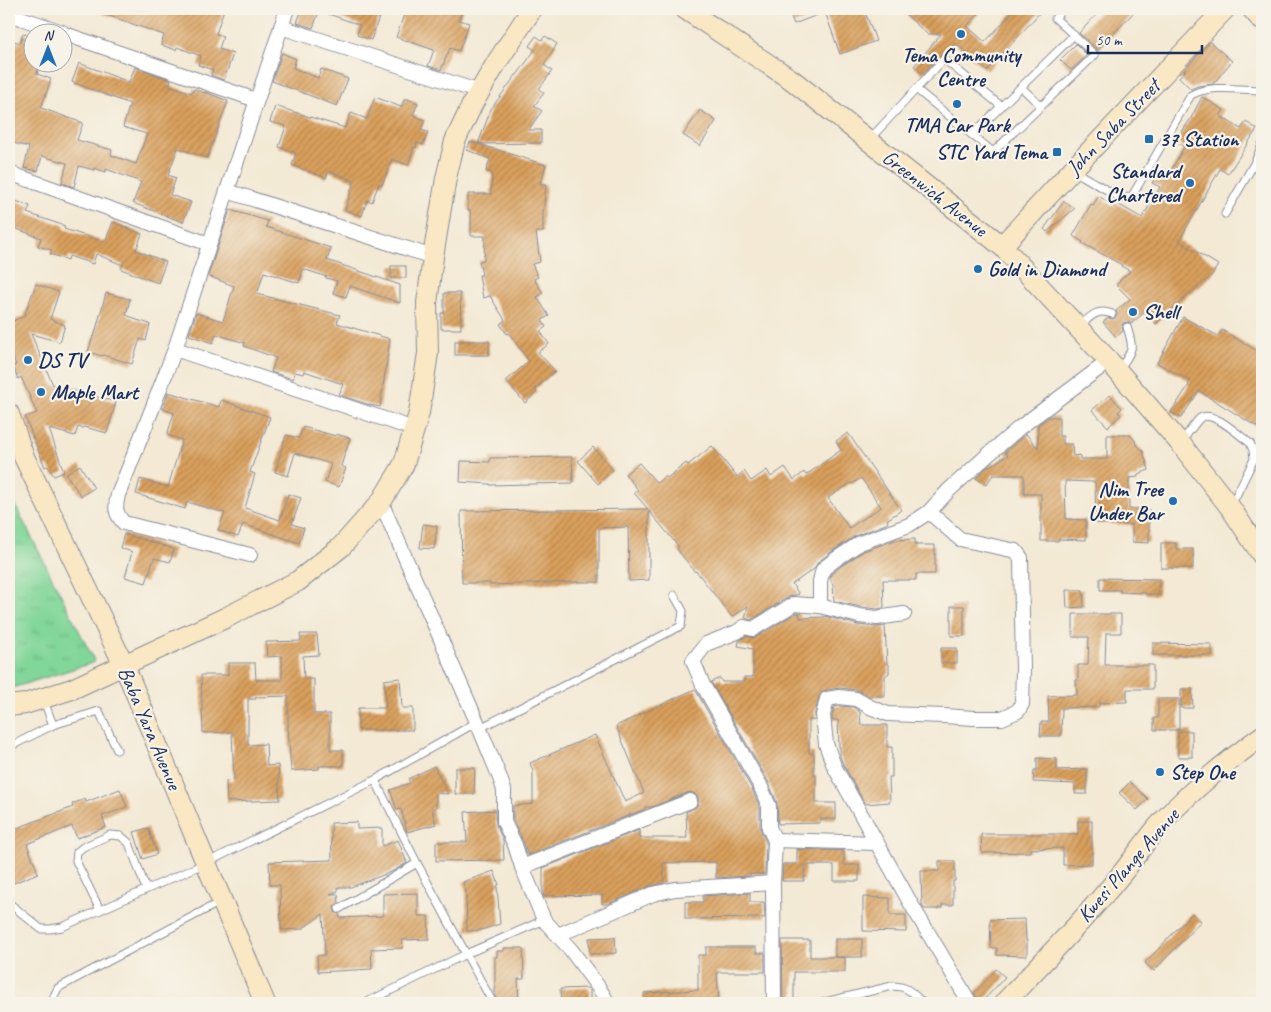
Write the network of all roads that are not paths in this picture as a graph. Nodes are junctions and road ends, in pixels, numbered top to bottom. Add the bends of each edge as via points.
1 (286, 9) edge
2 (532, 9) edge
3 (685, 9) edge
4 (1063, 9) edge
5 (1252, 9) edge
6 (1217, 12) edge
7 (9, 14) edge
8 (1262, 20) edge
9 (31, 22) edge
10 (281, 26) junction
11 (1074, 35) junction
12 (72, 36) edge
13 (1021, 87) junction
14 (916, 89) junction
15 (1262, 90) edge
16 (480, 92) junction
17 (256, 100) junction
18 (1001, 106) junction
19 (1041, 106) junction
20 (972, 135) junction
21 (868, 140) junction
22 (1262, 145) edge
23 (1255, 162) junction
24 (1262, 166) edge
25 (1072, 170) junction
26 (9, 173) edge
27 (226, 191) junction
28 (1224, 214) dead end
29 (209, 244) junction
30 (1002, 246) junction
31 (433, 257) junction
32 (1112, 314) dead end
33 (1127, 327) dead end
34 (1078, 328) junction
35 (175, 349) junction
36 (1114, 366) junction
37 (9, 414) edge
38 (414, 429) junction
39 (9, 434) edge
40 (1180, 443) junction
41 (24, 457) junction
42 (381, 502) junction
43 (1230, 507) junction
44 (929, 512) junction
45 (1261, 550) edge
46 (250, 555) dead end
47 (674, 595) dead end
48 (820, 606) junction
49 (904, 614) dead end
50 (124, 665) junction
51 (44, 698) junction
52 (9, 706) edge
53 (478, 725) junction
54 (53, 726) junction
55 (1262, 736) edge
56 (9, 747) edge
57 (117, 750) dead end
58 (375, 780) junction
59 (690, 801) dead end
60 (775, 840) junction
61 (877, 843) junction
62 (206, 863) junction
63 (417, 863) junction
64 (522, 867) junction
65 (773, 883) junction
66 (146, 889) junction
67 (222, 901) junction
68 (9, 903) edge
69 (339, 909) dead end
70 (100, 910) junction
71 (544, 920) junction
72 (558, 935) junction
73 (466, 954) junction
74 (843, 1001) edge
75 (54, 1003) edge
76 (265, 1003) edge
77 (365, 1003) edge
78 (493, 1003) edge
79 (608, 1003) edge
80 (774, 1003) edge
81 (822, 1003) edge
82 (923, 1003) edge
83 (970, 1003) edge
84 (1004, 1003) edge

1 - 10 street
2 - 16 street
3 - 21 street, Greenwich Avenue via 792,80
4 - 11 lane via 1055,18
5 - 8 street
6 - 25 street, John Saba Street
7 - 9 street
10 - 16 street
10 - 17 street
11 - 13 lane
11 - 19 lane via 1095,56
12 - 17 street
13 - 18 lane
13 - 19 lane
14 - 18 lane via 944,59
14 - 20 lane
14 - 21 lane
15 - 25 lane via 1205,89 1191,95 1132,196 1119,197
16 - 31 street via 455,141
17 - 27 street
18 - 20 lane
19 - 20 lane via 993,152
21 - 30 street, Greenwich Avenue
22 - 23 lane
23 - 24 lane
23 - 28 lane
25 - 30 street, John Saba Street
26 - 29 street
27 - 29 street
27 - 31 street
29 - 35 street
30 - 34 street, Greenwich Avenue
31 - 38 street via 427,303 428,352
32 - 34 lane via 1094,313
33 - 36 lane via 1131,352
34 - 36 street, Greenwich Avenue
35 - 38 street
35 - 46 street via 118,495 116,511 124,523
36 - 40 street, Greenwich Avenue
36 - 44 street via 1019,428
37 - 41 street, Baba Yara Avenue
38 - 42 street via 404,464
39 - 41 street, Baba Yara Avenue
40 - 43 street, Greenwich Avenue
40 - 43 lane via 1201,417 1209,415 1250,444 1254,459
41 - 50 street, Baba Yara Avenue
42 - 50 street via 340,547 298,581
42 - 53 street
43 - 45 street, Greenwich Avenue
44 - 48 street via 909,525 860,543 823,569
44 - 61 street via 960,539 1016,551 1021,558 1022,704 1018,711 1002,718 974,718 888,714 856,699 828,699 823,715 826,744 834,766
47 - 53 lane via 683,611 682,626
48 - 49 street via 877,618
48 - 60 street via 794,604 754,630 744,627 706,644 693,661 703,685 760,785 769,806 769,828
50 - 51 street
50 - 62 street, Baba Yara Avenue
51 - 52 street
51 - 54 lane
53 - 58 lane
53 - 64 street via 504,790 504,822
54 - 56 lane
54 - 57 lane via 99,711
55 - 84 street, Kwesi Plange Avenue via 1205,780 1161,823 1114,883
58 - 62 lane
58 - 63 lane
59 - 64 street
60 - 61 street
60 - 65 street
61 - 83 street
62 - 66 lane
62 - 67 street, Baba Yara Avenue
63 - 69 lane
63 - 73 lane
64 - 71 street
65 - 72 street via 664,891
65 - 80 street
66 - 70 lane
66 - 70 lane via 129,843 120,836 110,835 83,847 77,852 76,861
67 - 75 lane via 58,988
67 - 76 street, Baba Yara Avenue
68 - 70 lane via 42,928 50,929
71 - 72 street
71 - 73 lane
72 - 79 street
73 - 77 lane
73 - 78 lane
74 - 81 lane
74 - 82 lane via 901,986

